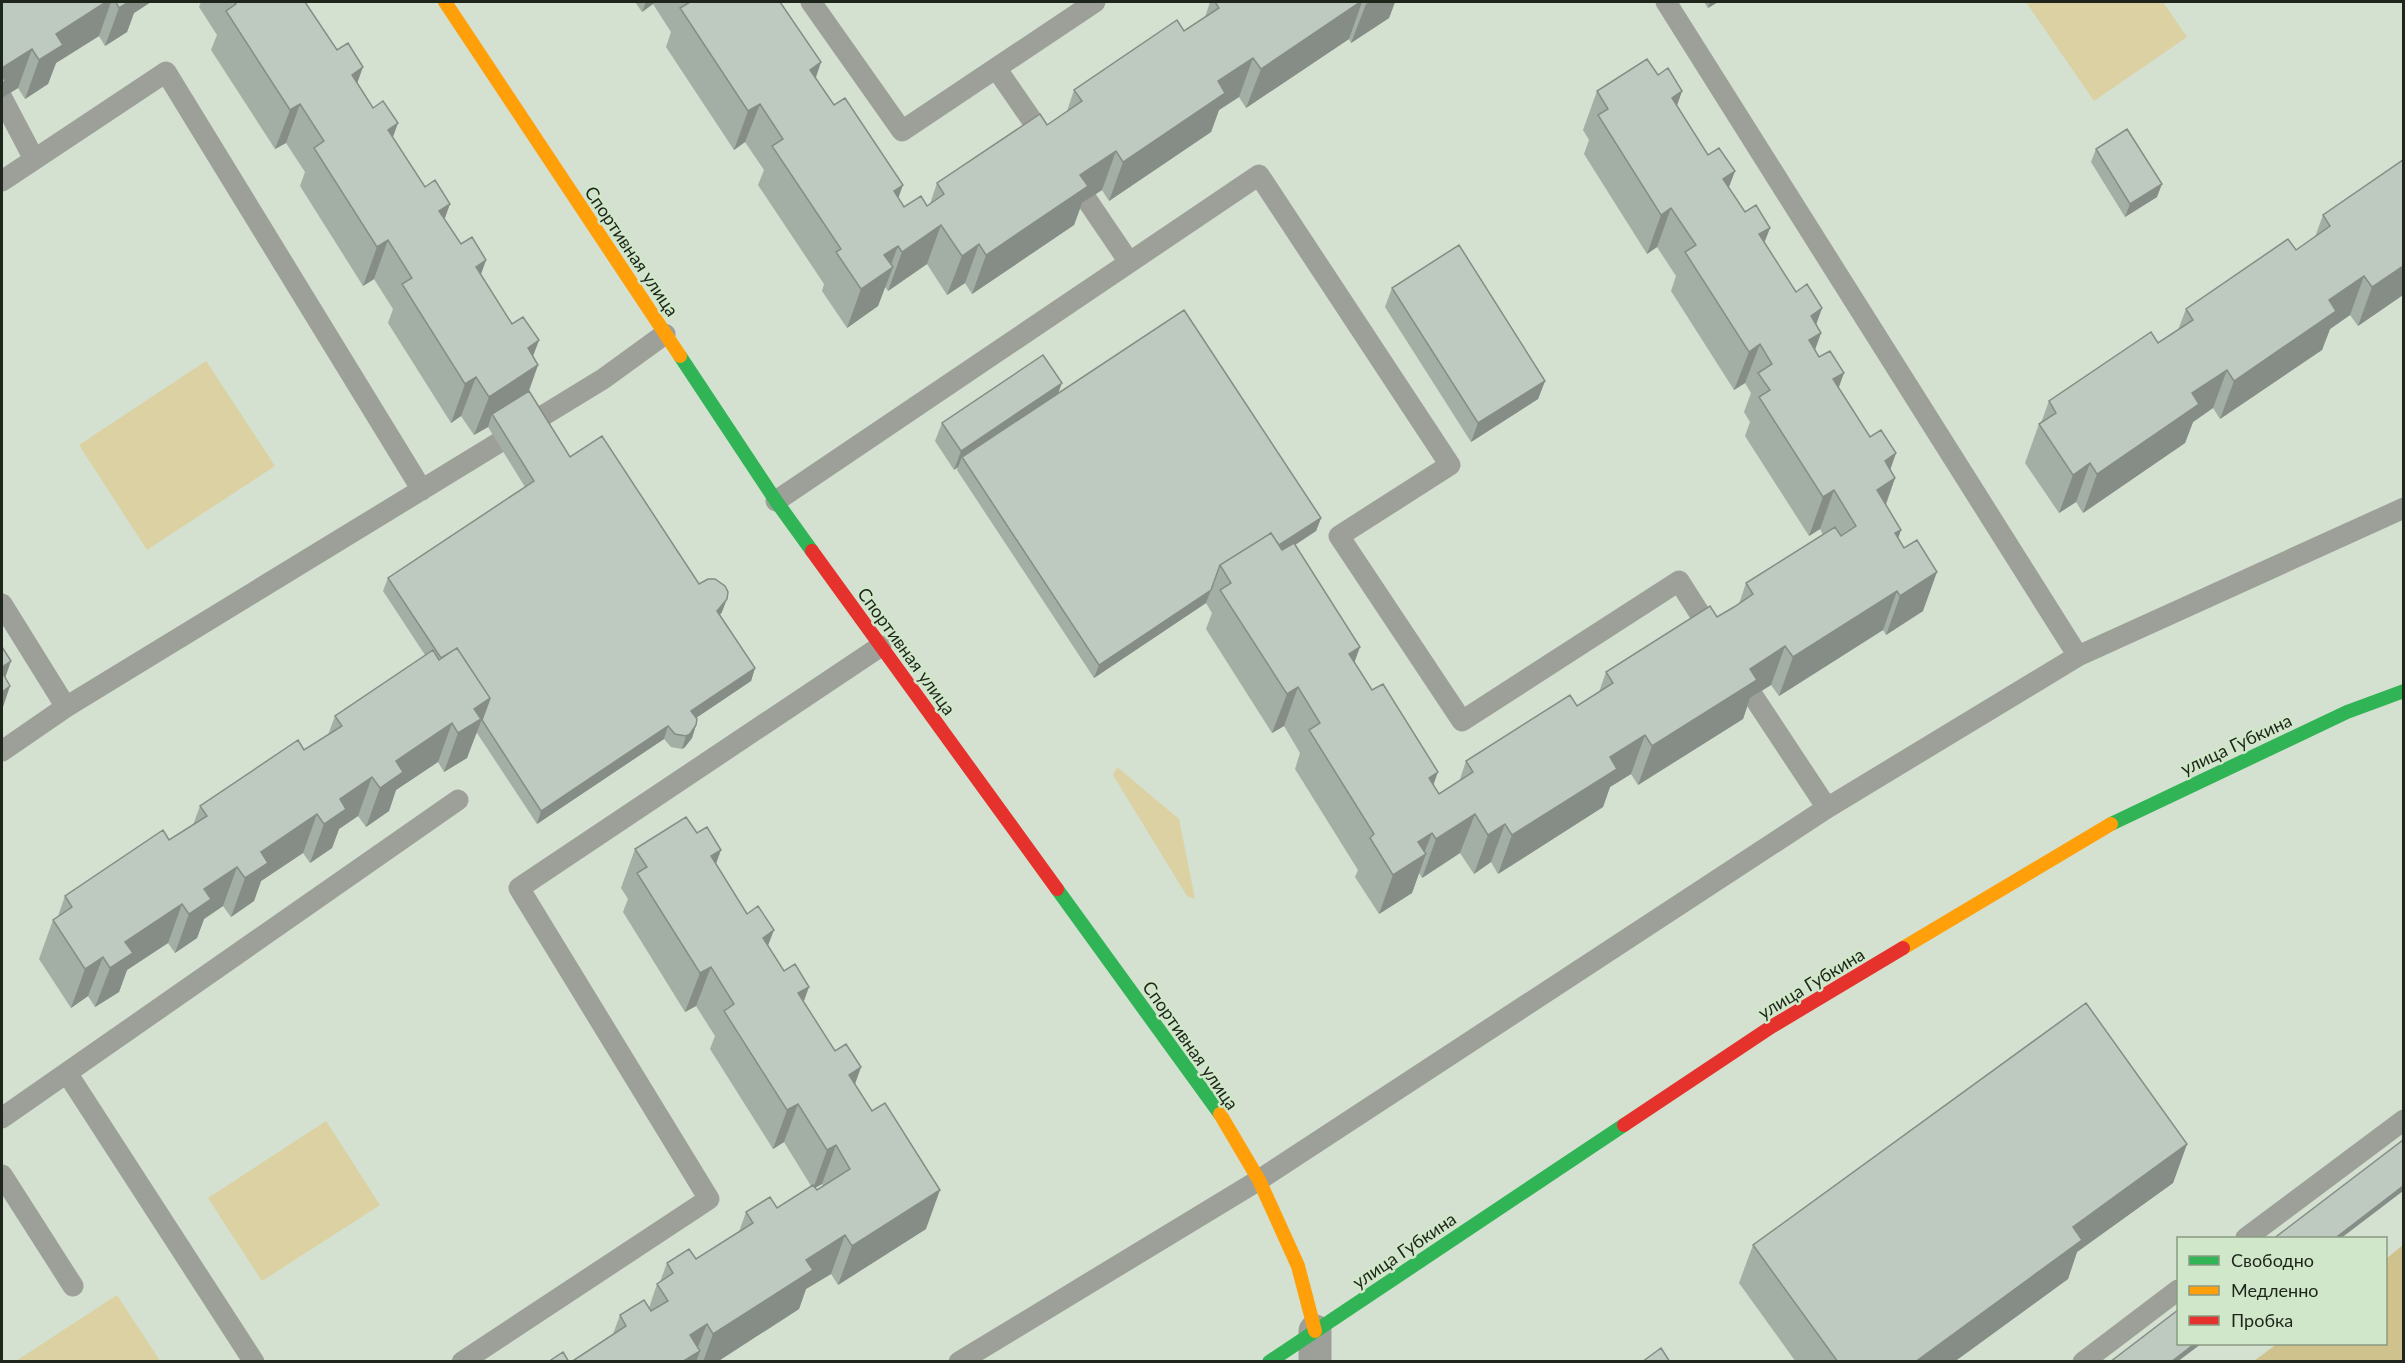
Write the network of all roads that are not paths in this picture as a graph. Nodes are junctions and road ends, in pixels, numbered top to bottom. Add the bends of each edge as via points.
1 (445, 2) edge
2 (811, 2) edge
3 (1095, 2) edge
4 (1666, 2) edge
5 (996, 68) junction
6 (2, 98) edge
7 (1052, 150) edge
8 (34, 159) junction
9 (2, 181) edge
10 (1087, 200) edge
11 (1129, 262) junction
12 (666, 334) junction
13 (422, 490) junction
14 (776, 501) junction
15 (2403, 508) edge
16 (2, 604) edge
17 (881, 646) junction
18 (1720, 646) edge
19 (2078, 656) junction
20 (2403, 691) edge
21 (1753, 696) edge
22 (66, 707) junction
23 (2, 751) edge
24 (458, 800) dead end
25 (1827, 808) junction
26 (67, 1073) junction
27 (2, 1118) edge
28 (2403, 1120) edge
29 (2, 1175) edge
30 (1259, 1179) junction
31 (2249, 1237) edge
32 (73, 1287) dead end
33 (2177, 1291) edge
34 (1315, 1347) edge
35 (470, 1359) edge
36 (254, 1362) edge
37 (958, 1362) edge
38 (1269, 1362) edge
39 (2083, 1362) edge

1 - 12 street, Спортивная улица
2 - 5 lane via 902,131
3 - 5 lane
4 - 19 lane
5 - 7 lane
6 - 8 lane
8 - 9 lane
8 - 13 lane via 166,72
10 - 11 lane
11 - 14 lane
11 - 18 lane via 1258,175 1450,465 1340,536 1462,721 1679,581
12 - 13 lane via 603,379
12 - 14 street, Спортивная улица
13 - 22 lane
14 - 17 street, Спортивная улица
15 - 19 lane
16 - 22 lane
17 - 30 street, Спортивная улица via 1216,1110
17 - 35 lane via 519,888 709,1199
19 - 25 lane
20 - 34 street, улица Губкина via 2347,712 2111,824 1771,1027
21 - 25 lane
22 - 23 lane
24 - 26 lane
25 - 30 lane
26 - 27 lane
26 - 36 lane
28 - 31 lane
29 - 32 lane
30 - 34 street, Спортивная улица via 1298,1266
30 - 37 lane
33 - 39 lane
34 - 38 street, улица Губкина

